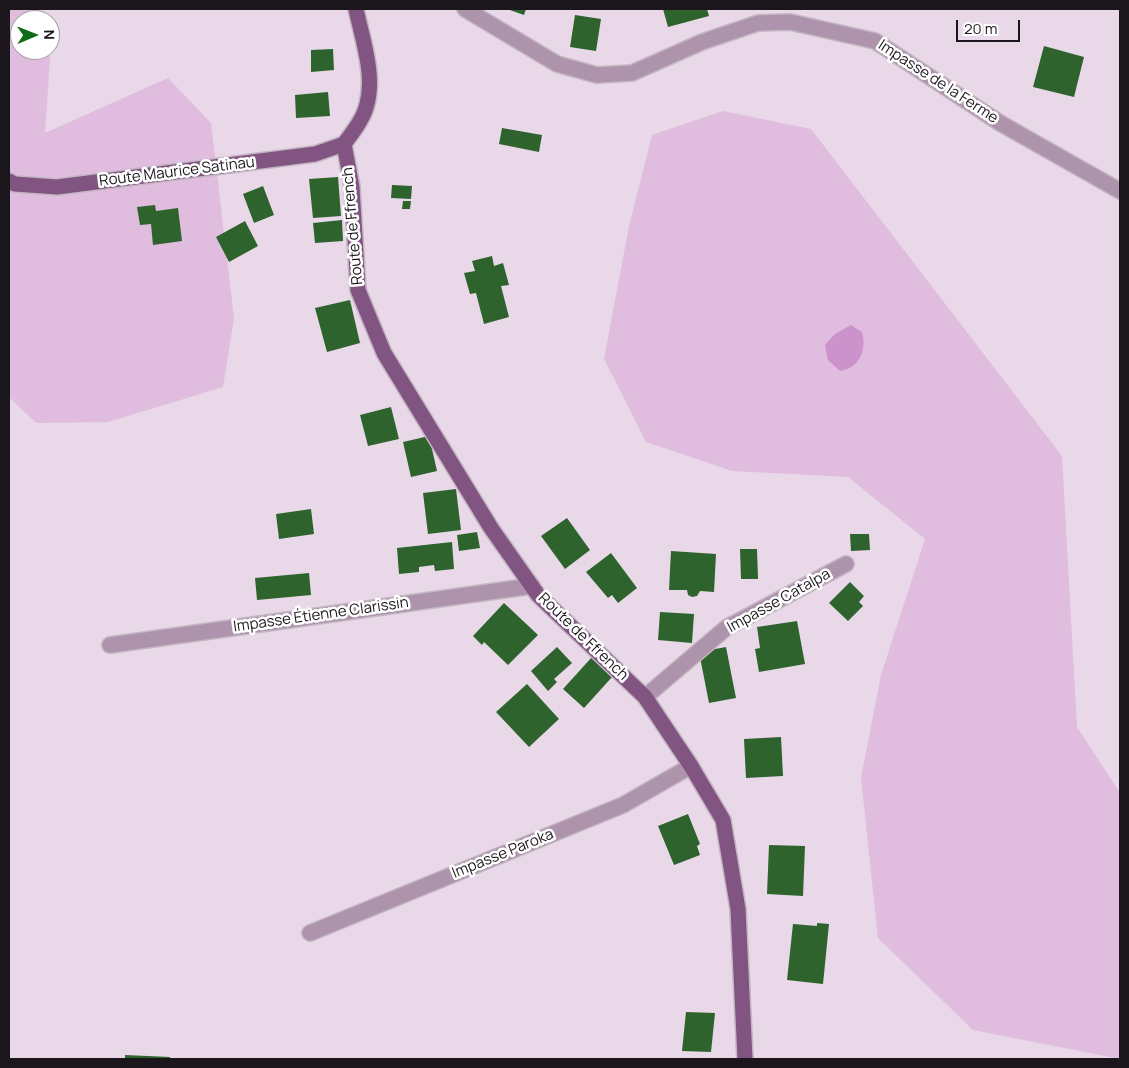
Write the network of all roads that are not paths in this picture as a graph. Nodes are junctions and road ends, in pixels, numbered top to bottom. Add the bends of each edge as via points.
1 (356, 9) edge
2 (465, 9) edge
3 (344, 144) junction
4 (9, 181) edge
5 (1120, 191) edge
6 (846, 564) dead end
7 (532, 586) junction
8 (110, 645) dead end
9 (645, 697) junction
10 (692, 766) junction
11 (310, 933) dead end
12 (745, 1059) edge

1 - 3 main road via 369,67 368,104
2 - 5 street, Impasse de la Ferme via 557,64 596,74 632,72 702,42 758,23 790,22 875,41 1000,123
3 - 4 main road, Route Maurice Satinau via 315,154 56,187
3 - 7 main road, Route de Ffrench via 352,187 358,290 384,353 492,528
6 - 9 street, Impasse Catalpa via 726,628
7 - 8 street, Impasse Étienne Clarissin
7 - 9 main road, Route de Ffrench
9 - 10 main road, Route de Ffrench
10 - 11 street, Impasse Paroka via 623,805
10 - 12 main road, Route de Ffrench via 723,820 738,909

